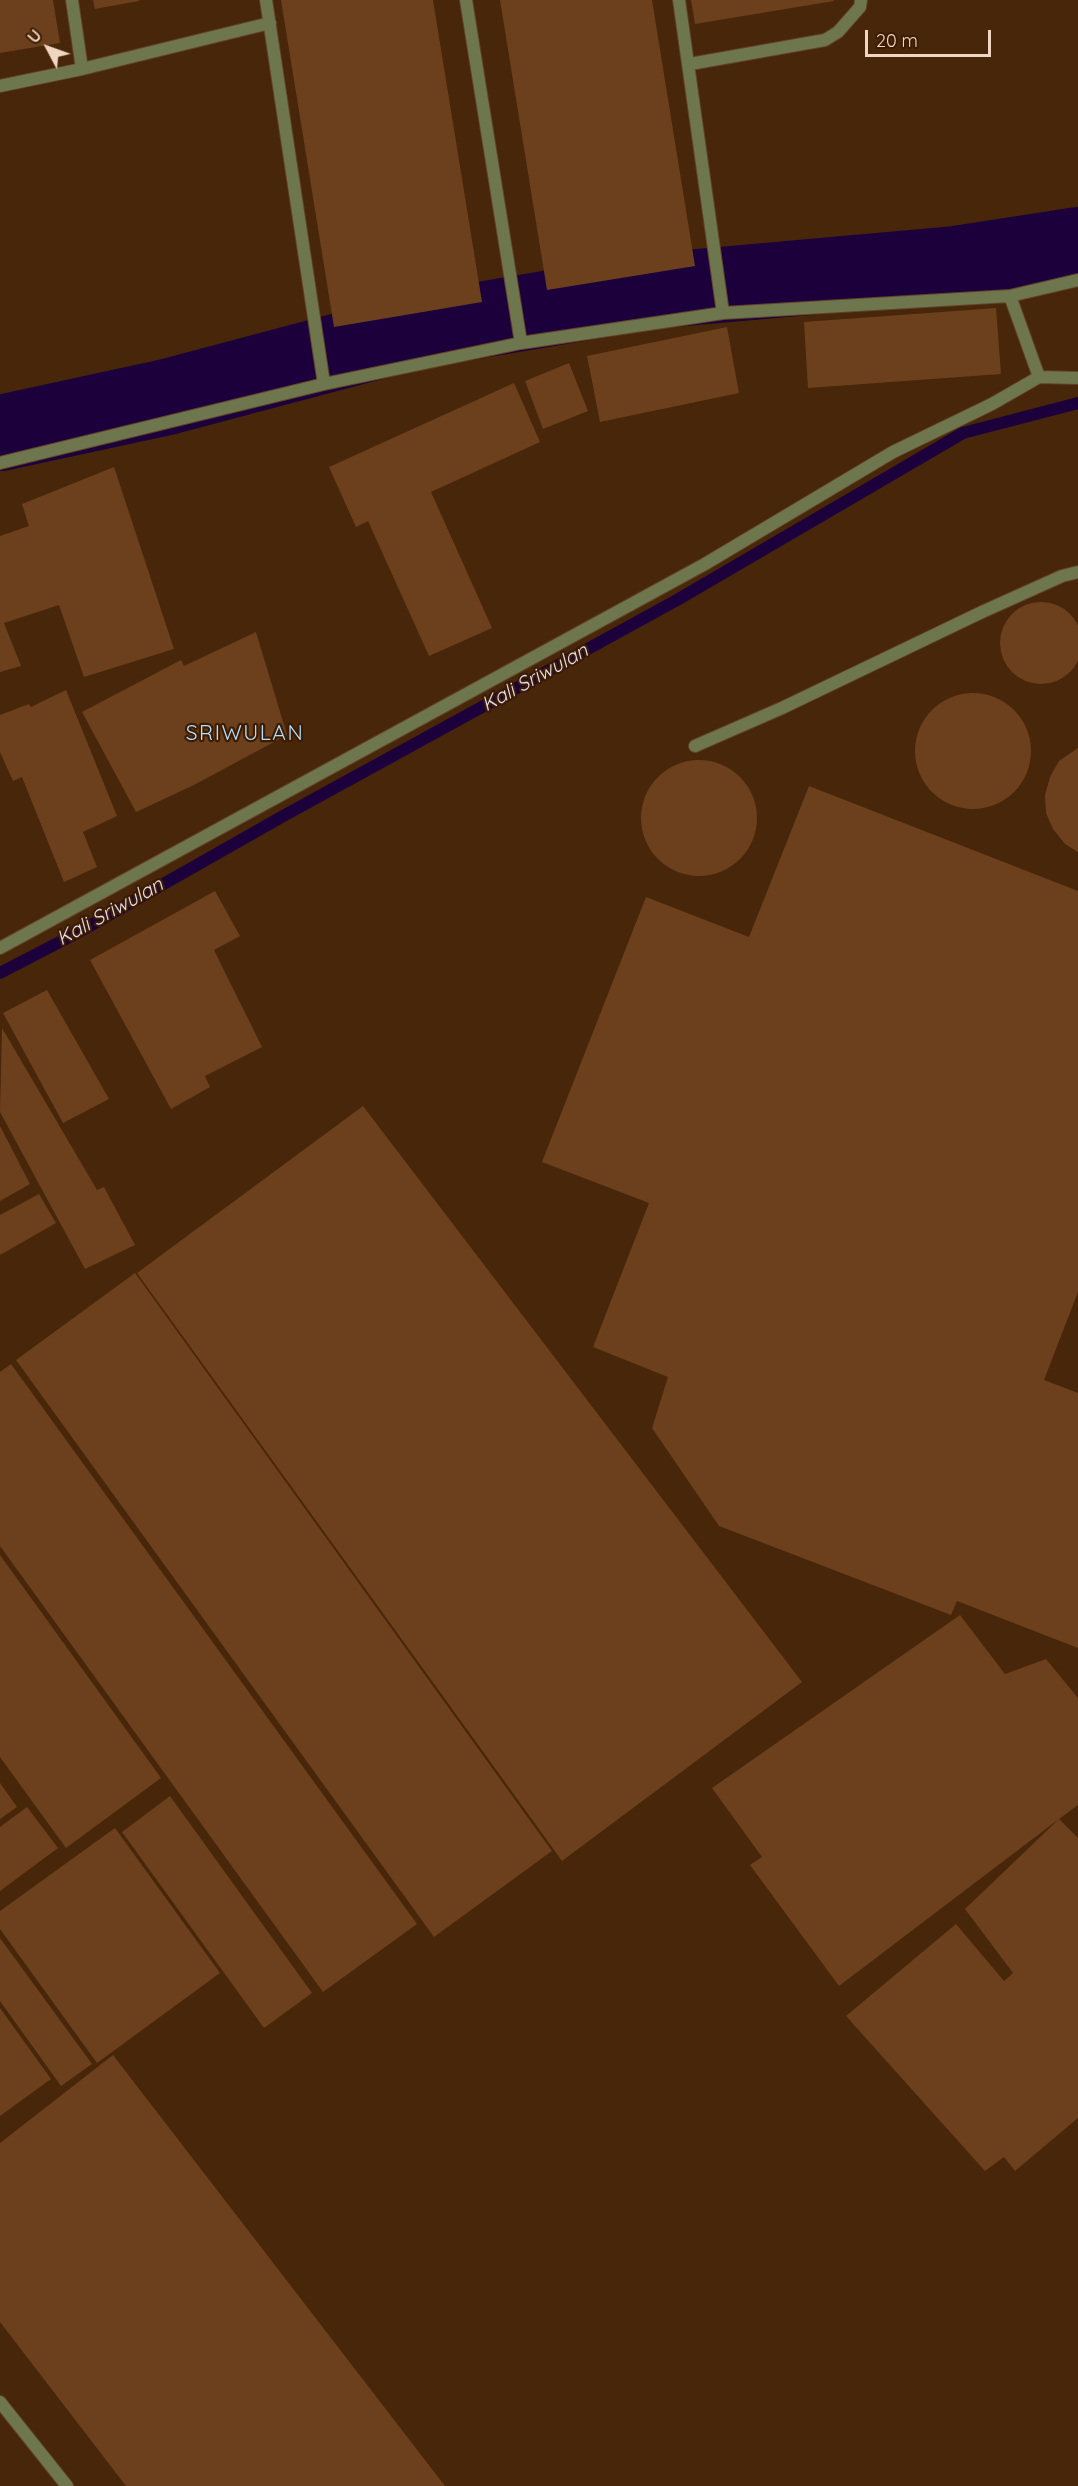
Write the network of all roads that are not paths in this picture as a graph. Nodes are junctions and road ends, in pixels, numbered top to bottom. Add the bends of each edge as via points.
1 (72, 0) edge
2 (266, 0) edge
3 (466, 0) edge
4 (679, 0) edge
5 (861, 0) edge
6 (270, 23) junction
7 (690, 64) junction
8 (82, 69) junction
9 (0, 86) edge
10 (1078, 280) edge
11 (1010, 296) junction
12 (723, 313) junction
13 (521, 342) junction
14 (1039, 377) junction
15 (1078, 378) edge
16 (324, 384) junction
17 (0, 464) edge
18 (1078, 572) edge
19 (695, 746) dead end
20 (0, 948) edge
21 (0, 2402) edge
22 (67, 2486) edge

1 - 8 street
2 - 6 street
3 - 13 street
4 - 7 street
5 - 7 street via 860,7 838,32 825,40
6 - 8 street
6 - 16 street
7 - 12 street
8 - 9 street
10 - 11 street
11 - 12 street
11 - 14 street
12 - 13 street
13 - 16 street
14 - 15 street
14 - 20 street via 893,452 705,564
16 - 17 street
18 - 19 street via 982,612
21 - 22 street

